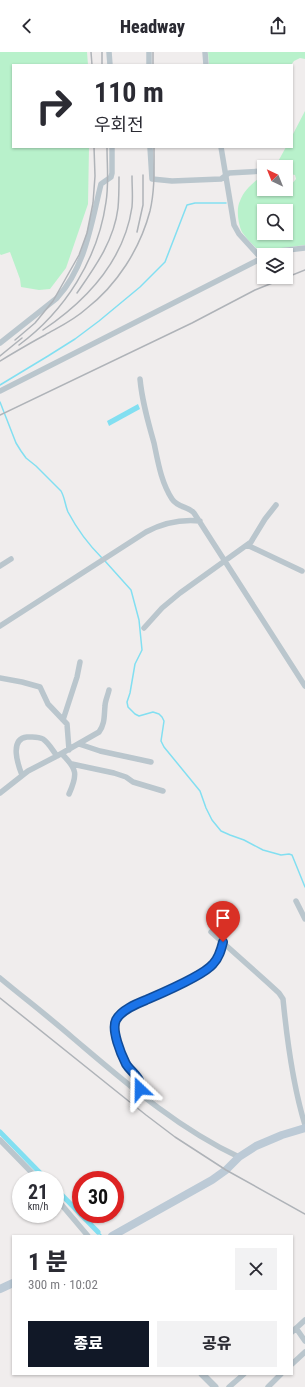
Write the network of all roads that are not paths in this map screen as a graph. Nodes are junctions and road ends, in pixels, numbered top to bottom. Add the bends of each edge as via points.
1 (110, 52) edge
2 (149, 52) edge
3 (205, 52) edge
4 (110, 64) edge
5 (149, 64) edge
6 (206, 64) edge
7 (112, 148) edge
8 (150, 148) edge
9 (221, 148) edge
10 (257, 171) edge
11 (225, 176) junction
12 (305, 248) edge
13 (293, 249) edge
14 (257, 252) edge
15 (257, 261) edge
16 (0, 343) edge
17 (140, 379) dead end
18 (0, 391) edge
19 (276, 505) dead end
20 (200, 521) junction
21 (247, 544) junction
22 (11, 559) dead end
23 (225, 560) junction
24 (0, 566) edge
25 (302, 571) dead end
26 (0, 626) edge
27 (144, 628) dead end
28 (80, 662) dead end
29 (0, 678) edge
30 (305, 686) edge
31 (109, 690) dead end
32 (63, 720) junction
33 (79, 744) junction
34 (69, 750) junction
35 (60, 755) junction
36 (151, 762) dead end
37 (72, 764) junction
38 (22, 775) junction
39 (163, 791) dead end
40 (0, 793) edge
41 (68, 794) dead end
42 (296, 901) dead end
43 (305, 919) edge
44 (211, 932) dead end
45 (223, 942) junction
46 (0, 978) edge
47 (138, 1091) junction
48 (305, 1125) edge
49 (305, 1128) edge
50 (0, 1140) edge
51 (239, 1157) junction
52 (30, 1171) edge
53 (64, 1208) edge
54 (87, 1235) edge
55 (114, 1235) edge
56 (12, 1283) edge
57 (0, 1289) edge
58 (305, 1320) edge
59 (294, 1330) edge
60 (305, 1341) edge
61 (305, 1352) edge
62 (293, 1363) edge
63 (203, 1375) edge
64 (243, 1375) edge
65 (280, 1375) edge
66 (215, 1387) edge
67 (229, 1387) edge
68 (268, 1387) edge

1 - 4 street
2 - 5 street
3 - 6 street
7 - 16 street via 111,177 101,184 90,235 71,279 57,298
8 - 11 street via 152,179 221,179
9 - 11 street
10 - 11 street via 229,173
11 - 14 street via 235,229
12 - 13 street
15 - 18 street
17 - 20 street via 161,476 172,499 180,507 190,509
19 - 21 street
20 - 23 street
20 - 26 street via 187,520 160,525 146,532
21 - 23 street
21 - 25 street
22 - 24 street
23 - 27 street via 162,608
23 - 30 street
28 - 32 street
29 - 32 street via 40,687 48,704
31 - 33 street via 102,728
32 - 34 street via 67,724
33 - 34 street
33 - 36 street
34 - 35 street
35 - 37 street
35 - 38 street
35 - 38 street via 43,739 23,738 19,741 16,754
37 - 39 street via 114,773
37 - 41 street via 75,776
38 - 40 street
42 - 43 street
44 - 45 street
45 - 47 street via 219,955 210,967 187,981 139,1003 122,1013 116,1020 114,1029 118,1045 126,1064 140,1082
45 - 48 street via 283,999 286,1029
46 - 47 street
47 - 51 street via 202,1138
49 - 51 main road via 256,1146
50 - 52 street
51 - 55 main road via 212,1180
53 - 54 street
56 - 57 main road
58 - 59 street
59 - 60 street
61 - 62 street
63 - 66 street
64 - 67 street
65 - 68 street

